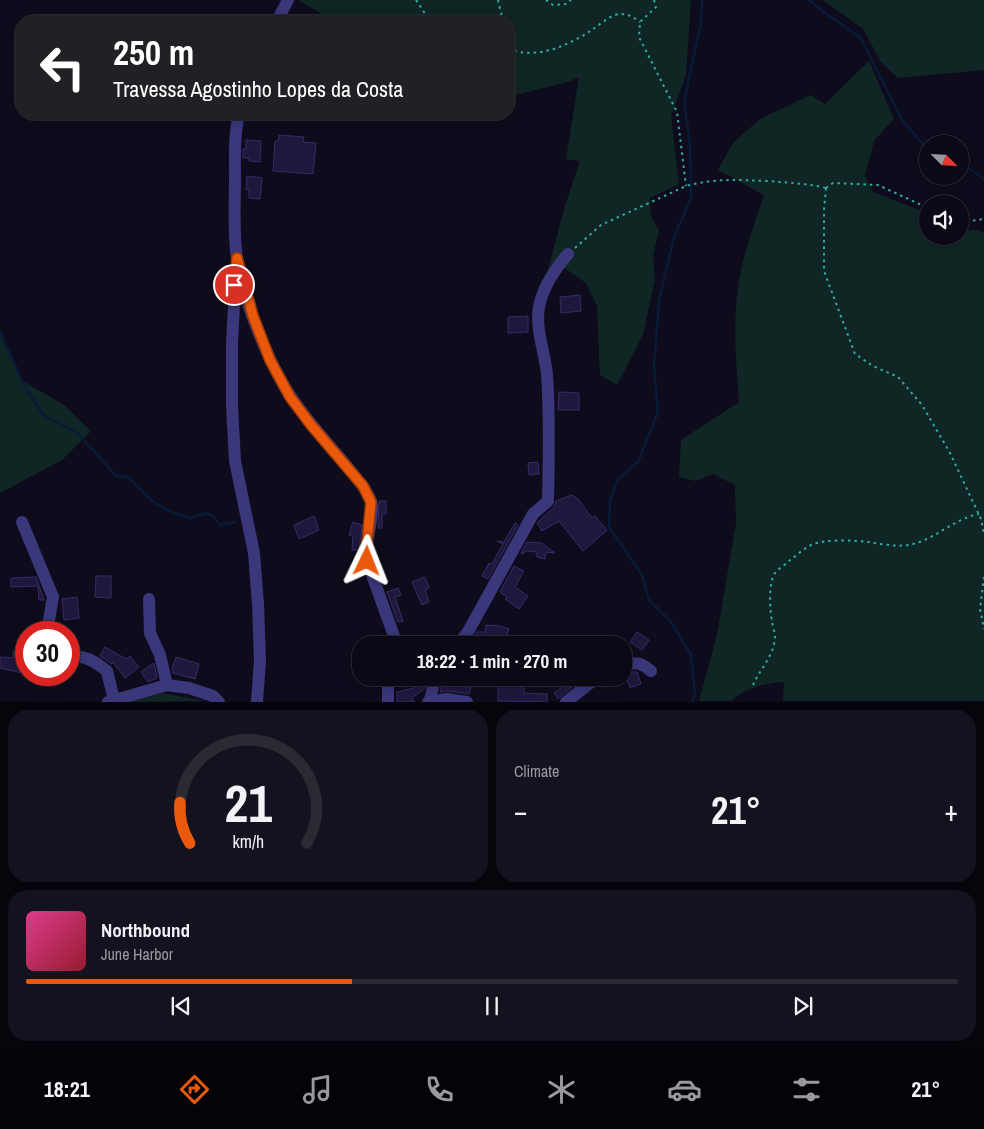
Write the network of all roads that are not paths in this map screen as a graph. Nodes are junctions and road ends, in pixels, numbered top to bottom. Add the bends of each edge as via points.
1 (288, 0) edge
2 (280, 15) edge
3 (238, 120) edge
4 (568, 254) road end
5 (237, 258) junction
6 (22, 522) dead end
7 (149, 599) dead end
8 (49, 621) edge
9 (394, 636) edge
10 (465, 636) edge
11 (80, 656) edge
12 (632, 662) edge
13 (651, 671) dead end
14 (167, 685) junction
15 (388, 686) edge
16 (433, 686) edge
17 (586, 686) edge
18 (110, 701) edge
19 (429, 701) edge
20 (218, 702) edge
21 (257, 702) edge
22 (388, 702) edge
23 (467, 702) edge
24 (566, 702) edge

1 - 2 street
3 - 5 street via 234,231
4 - 10 street via 545,288 539,308 539,329 547,373 548,501 533,514
5 - 9 street via 253,316 270,360 290,397 363,486 371,502 367,561
5 - 21 street via 232,406 236,461 254,553 260,660
6 - 8 street via 53,597
7 - 14 street via 150,632
11 - 18 street via 107,671 113,696
12 - 13 street via 643,664
14 - 18 street
14 - 20 street via 213,696
15 - 22 street
16 - 19 street
17 - 24 street
19 - 23 street

